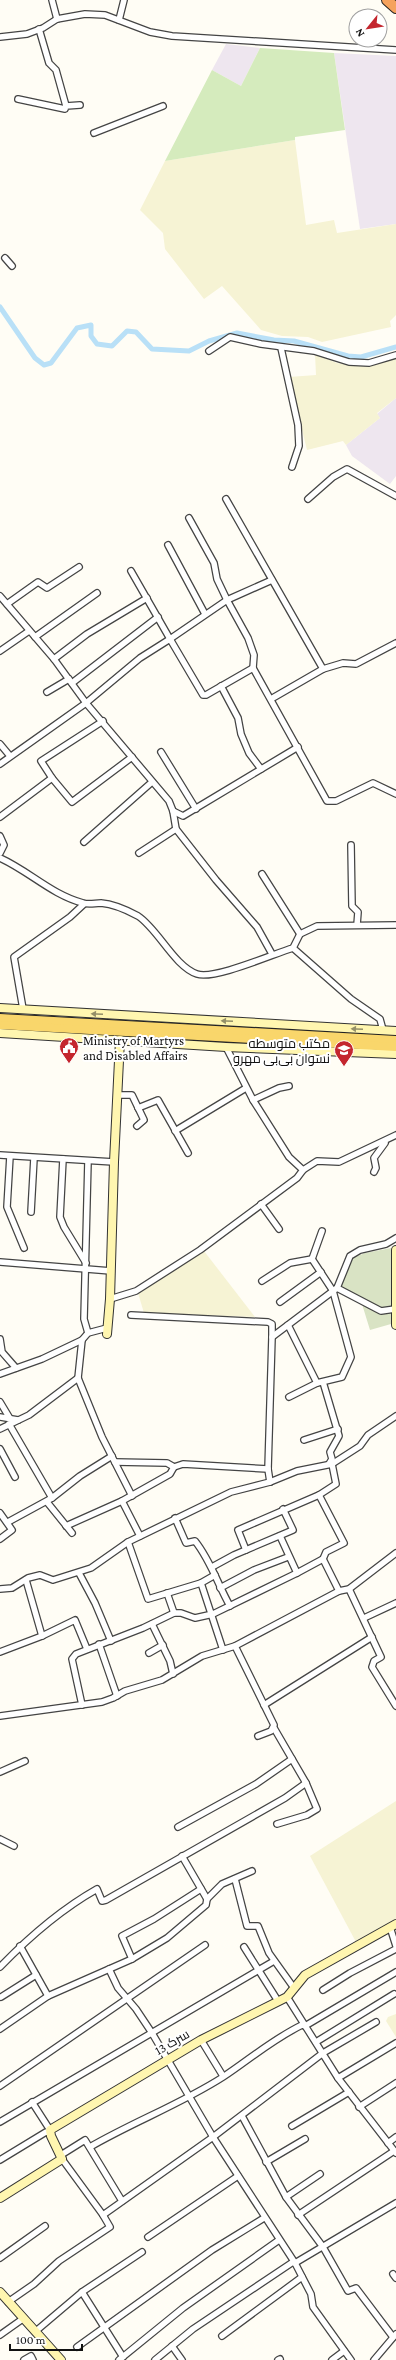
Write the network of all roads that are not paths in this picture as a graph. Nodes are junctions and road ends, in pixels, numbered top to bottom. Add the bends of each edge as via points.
1 (52, 0) edge
2 (124, 0) edge
3 (387, 0) edge
4 (396, 8) edge
5 (57, 19) junction
6 (119, 20) junction
7 (39, 29) junction
8 (0, 37) edge
9 (396, 50) edge
10 (18, 99) dead end
11 (80, 105) dead end
12 (66, 106) junction
13 (163, 106) dead end
14 (94, 133) dead end
15 (5, 258) dead end
16 (12, 266) dead end
17 (281, 348) junction
18 (210, 351) dead end
19 (396, 355) edge
20 (292, 467) dead end
21 (396, 496) edge
22 (308, 498) dead end
23 (226, 499) dead end
24 (189, 518) dead end
25 (168, 545) dead end
26 (79, 567) dead end
27 (131, 571) dead end
28 (272, 580) junction
29 (98, 593) dead end
30 (0, 596) edge
31 (148, 598) junction
32 (226, 600) junction
33 (7, 604) junction
34 (205, 614) junction
35 (158, 617) junction
36 (29, 631) junction
37 (35, 637) junction
38 (170, 639) junction
39 (396, 643) edge
40 (0, 651) edge
41 (54, 659) junction
42 (253, 668) junction
43 (323, 669) junction
44 (70, 681) junction
45 (221, 686) junction
46 (48, 692) dead end
47 (271, 699) junction
48 (86, 703) junction
49 (103, 721) junction
50 (0, 744) edge
51 (298, 747) junction
52 (161, 752) dead end
53 (10, 756) junction
54 (132, 757) junction
55 (0, 764) edge
56 (260, 769) junction
57 (52, 778) junction
58 (152, 782) junction
59 (396, 794) edge
60 (196, 809) junction
61 (174, 811) junction
62 (0, 817) edge
63 (176, 829) junction
64 (0, 836) edge
65 (84, 842) dead end
66 (351, 845) dead end
67 (0, 853) edge
68 (139, 853) dead end
69 (0, 858) edge
70 (262, 874) dead end
71 (84, 904) junction
72 (357, 924) junction
73 (396, 925) edge
74 (300, 934) junction
75 (293, 948) junction
76 (272, 954) junction
77 (0, 1008) edge
78 (23, 1009) junction
79 (0, 1018) edge
80 (0, 1025) edge
81 (383, 1030) junction
82 (396, 1031) edge
83 (0, 1033) edge
84 (120, 1040) junction
85 (396, 1040) edge
86 (226, 1047) junction
87 (396, 1047) edge
88 (396, 1054) edge
89 (289, 1086) dead end
90 (246, 1088) junction
91 (117, 1094) junction
92 (252, 1100) junction
93 (138, 1108) junction
94 (137, 1126) dead end
95 (175, 1131) junction
96 (396, 1135) edge
97 (387, 1139) junction
98 (188, 1153) dead end
99 (0, 1155) edge
100 (10, 1156) junction
101 (34, 1158) junction
102 (63, 1159) junction
103 (88, 1161) junction
104 (114, 1162) junction
105 (303, 1170) junction
106 (374, 1172) dead end
107 (261, 1204) junction
108 (31, 1212) dead end
109 (279, 1229) dead end
110 (322, 1231) dead end
111 (396, 1238) edge
112 (24, 1248) dead end
113 (396, 1250) edge
114 (312, 1259) junction
115 (0, 1262) edge
116 (87, 1266) junction
117 (111, 1271) junction
118 (320, 1272) junction
119 (262, 1281) dead end
120 (335, 1290) junction
121 (110, 1299) junction
122 (280, 1302) dead end
123 (395, 1309) junction
124 (131, 1315) dead end
125 (288, 1325) junction
126 (396, 1325) edge
127 (107, 1331) joint
128 (88, 1333) junction
129 (272, 1337) junction
130 (0, 1339) edge
131 (82, 1340) junction
132 (16, 1368) junction
133 (0, 1374) edge
134 (78, 1378) junction
135 (320, 1382) junction
136 (289, 1397) dead end
137 (0, 1402) edge
138 (396, 1416) edge
139 (0, 1417) edge
140 (8, 1417) junction
141 (18, 1420) junction
142 (9, 1424) junction
143 (0, 1429) edge
144 (338, 1429) junction
145 (304, 1440) dead end
146 (0, 1449) edge
147 (114, 1459) junction
148 (330, 1464) junction
149 (174, 1467) junction
150 (268, 1469) junction
151 (15, 1477) dead end
152 (270, 1482) junction
153 (319, 1495) junction
154 (132, 1496) junction
155 (52, 1498) junction
156 (122, 1501) junction
157 (47, 1502) junction
158 (283, 1509) junction
159 (0, 1513) edge
160 (175, 1518) junction
161 (8, 1522) junction
162 (66, 1526) junction
163 (72, 1533) dead end
164 (140, 1536) junction
165 (280, 1536) junction
166 (0, 1539) edge
167 (128, 1542) junction
168 (246, 1550) junction
169 (396, 1553) edge
170 (288, 1557) junction
171 (323, 1558) junction
172 (212, 1567) junction
173 (79, 1572) junction
174 (296, 1573) junction
175 (215, 1575) junction
176 (26, 1580) junction
177 (201, 1583) junction
178 (0, 1588) edge
179 (220, 1588) junction
180 (349, 1589) junction
181 (339, 1591) junction
182 (167, 1593) junction
183 (396, 1603) edge
184 (230, 1606) junction
185 (174, 1613) junction
186 (212, 1614) junction
187 (364, 1618) junction
188 (152, 1624) junction
189 (42, 1636) junction
190 (372, 1637) junction
191 (110, 1641) junction
192 (99, 1644) junction
193 (163, 1646) junction
194 (235, 1646) junction
195 (87, 1649) junction
196 (223, 1650) junction
197 (0, 1652) edge
198 (149, 1653) dead end
199 (173, 1674) junction
200 (117, 1696) junction
201 (82, 1705) junction
202 (264, 1705) junction
203 (396, 1706) edge
204 (0, 1716) edge
205 (274, 1728) junction
206 (258, 1736) dead end
207 (292, 1759) junction
208 (25, 1761) dead end
209 (0, 1772) edge
210 (306, 1783) junction
211 (277, 1824) dead end
212 (178, 1827) dead end
213 (2, 1839) edge
214 (0, 1846) edge
215 (14, 1846) dead end
216 (182, 1856) junction
217 (252, 1871) dead end
218 (235, 1878) junction
219 (201, 1889) junction
220 (207, 1899) junction
221 (393, 1925) edge
222 (205, 1945) dead end
223 (20, 1946) junction
224 (244, 1947) dead end
225 (396, 1948) edge
226 (132, 1959) junction
227 (274, 1961) junction
228 (0, 1967) edge
229 (109, 1969) junction
230 (258, 1971) junction
231 (396, 1972) edge
232 (36, 1975) junction
233 (294, 1988) junction
234 (323, 1990) dead end
235 (394, 1994) dead end
236 (48, 1996) junction
237 (2, 1997) dead end
238 (287, 1997) junction
239 (126, 1998) junction
240 (278, 2001) junction
241 (376, 2022) dead end
242 (305, 2026) junction
243 (0, 2029) edge
244 (152, 2033) junction
245 (201, 2040) junction
246 (316, 2042) junction
247 (396, 2043) edge
248 (323, 2053) junction
249 (167, 2059) junction
250 (223, 2076) junction
251 (338, 2078) junction
252 (396, 2083) edge
253 (0, 2086) edge
254 (349, 2092) junction
255 (189, 2096) junction
256 (32, 2102) junction
257 (359, 2107) junction
258 (242, 2116) junction
259 (0, 2122) edge
260 (292, 2126) dead end
261 (50, 2131) junction
262 (213, 2137) junction
263 (396, 2137) edge
264 (305, 2139) dead end
265 (388, 2143) junction
266 (90, 2147) junction
267 (395, 2152) edge
268 (62, 2157) junction
269 (0, 2160) edge
270 (266, 2162) junction
271 (320, 2174) dead end
272 (238, 2176) junction
273 (286, 2197) junction
274 (0, 2198) edge
275 (122, 2201) junction
276 (396, 2203) edge
277 (103, 2215) junction
278 (298, 2215) junction
279 (264, 2218) junction
280 (45, 2226) dead end
281 (148, 2237) dead end
282 (279, 2240) junction
283 (323, 2247) junction
284 (142, 2252) dead end
285 (0, 2258) edge
286 (294, 2263) junction
287 (302, 2277) junction
288 (0, 2292) edge
289 (82, 2292) junction
290 (4, 2302) edge
291 (24, 2318) junction
292 (104, 2329) junction
293 (36, 2331) junction
294 (0, 2335) edge
295 (222, 2336) dead end
296 (394, 2336) edge
297 (172, 2346) junction
298 (77, 2347) dead end
299 (344, 2351) junction
300 (121, 2359) edge
301 (24, 2360) edge
302 (33, 2360) edge
303 (62, 2360) edge
304 (155, 2360) edge
305 (182, 2360) edge
306 (332, 2360) edge
307 (351, 2360) edge
308 (374, 2360) edge

1 - 5 street
2 - 6 street
3 - 4 highway
5 - 6 street via 85,14 105,15
5 - 7 street
6 - 9 street via 150,32 172,36
7 - 8 street via 27,34
7 - 12 street via 49,63 56,70
10 - 12 street via 65,109
11 - 12 street
13 - 14 street
15 - 16 street
17 - 18 street via 230,337
17 - 19 street via 314,351 332,358 358,363
17 - 20 street via 298,425 299,446
21 - 22 street via 347,469
23 - 28 street
24 - 32 street via 214,563 217,580
25 - 34 street
26 - 33 street via 47,588 37,582
27 - 31 street
28 - 32 street
28 - 43 street
29 - 37 street
30 - 33 street
31 - 35 street
31 - 41 street via 100,625
32 - 34 street
32 - 42 street via 248,638 254,655
33 - 36 street
34 - 38 street
35 - 38 street
35 - 44 street
36 - 37 street
36 - 40 street
37 - 41 street
38 - 45 street via 203,695
38 - 48 street via 140,658
39 - 43 street via 356,664 343,663
41 - 44 street
42 - 45 street
42 - 47 street
43 - 47 street
44 - 46 street
44 - 48 street
45 - 56 street via 238,718 249,753
47 - 51 street
48 - 49 street
48 - 53 street
49 - 54 street
49 - 57 street via 41,761
50 - 53 street
51 - 56 street
51 - 59 street via 327,801 336,801 373,783
52 - 60 street
53 - 55 street
54 - 57 street via 72,802
54 - 58 street
56 - 60 street
57 - 62 street
58 - 61 street
58 - 65 street
60 - 61 street via 183,816
61 - 63 street
63 - 68 street
63 - 76 street via 257,927
64 - 67 street via 4,845
66 - 72 street via 352,906 358,912
69 - 71 street via 44,885
70 - 74 street
71 - 76 street via 101,903 119,907 140,917 184,965 197,974 212,974
71 - 78 street via 70,918 14,957
72 - 73 street
72 - 74 street via 317,926
74 - 75 street
75 - 76 street
75 - 81 street via 351,999 380,1019
77 - 78 street
81 -> 78 street
79 - 85 main road
80 - 87 main road
81 - 82 street
83 - 84 street
84 - 86 street
84 - 91 street
86 - 88 street
86 - 90 street
89 - 92 street
90 - 92 street
90 - 95 street
91 - 93 street via 132,1095
91 - 104 street
92 - 105 street via 289,1157
93 - 94 street via 144,1120
93 - 95 street via 158,1100
95 - 98 street
96 - 97 street
97 - 105 street via 340,1162 317,1161
97 - 106 street via 374,1158
99 - 100 street
100 - 101 street
100 - 112 street via 7,1207
101 - 102 street
101 - 108 street
102 - 103 street
102 - 116 street via 60,1217
103 - 104 street
103 - 116 street via 85,1207
104 - 117 street
105 - 107 street via 297,1178
107 - 109 street
107 - 121 street via 215,1240 136,1292
110 - 114 street
111 - 120 street via 350,1256
113 - 123 street
114 - 118 street
114 - 119 street via 290,1263
115 - 116 street
116 - 117 street
116 - 128 street via 84,1319
117 - 121 street
118 - 120 street
118 - 122 street
120 - 123 street via 381,1311
120 - 125 street
120 - 135 street via 351,1357 342,1377
121 - 127 street
123 - 126 street
124 - 129 street via 268,1322 272,1324
125 - 129 street
125 - 135 street
127 - 128 street
128 - 131 street
129 - 150 street
130 - 132 street via 2,1352
131 - 132 street
131 - 134 street
132 - 133 street
134 - 141 street via 58,1395
134 - 147 street
135 - 136 street
135 - 144 street
137 - 140 street
138 - 148 street via 368,1435 360,1446
139 - 140 street
140 - 141 street
141 - 142 street
142 - 143 street
142 - 155 street
144 - 145 street
144 - 148 street via 339,1439 330,1452
146 - 151 street
147 - 149 street via 167,1463
147 - 154 street
147 - 155 street via 80,1476
148 - 152 street via 297,1471
148 - 153 street via 336,1484
149 - 150 street via 183,1464
149 - 154 street via 170,1474
150 - 152 street
152 - 160 street via 231,1492
153 - 158 street
153 - 171 street via 344,1543 326,1552
154 - 156 street
155 - 157 street
156 - 162 street
156 - 164 street
157 - 161 street
157 - 162 street
158 - 165 street via 293,1530
158 - 168 street via 238,1530
159 - 161 street
160 - 164 street
160 - 172 street via 186,1543 195,1541
161 - 166 street via 12,1530
162 - 163 street
164 - 167 street
165 - 168 street
165 - 170 street
167 - 173 street via 101,1562
167 - 182 street via 148,1599
168 - 172 street
169 - 180 street
170 - 174 street
170 - 179 street via 254,1570
171 - 174 street
171 - 181 street
172 - 175 street
173 - 176 street via 53,1580 40,1575
173 - 191 street
174 - 184 street
175 - 177 street
175 - 179 street
176 - 178 street via 12,1588
176 - 189 street
177 - 182 street
177 - 186 street
179 - 184 street
180 - 181 street
180 - 187 street
181 - 194 street
182 - 185 street
183 - 187 street
184 - 186 street
185 - 186 street via 195,1618
185 - 188 street
186 - 196 street
187 - 190 street
188 - 191 street
188 - 193 street
189 - 195 street via 75,1620
189 - 197 street
190 - 202 street
190 - 203 street via 381,1657 374,1661 372,1667
191 - 192 street
192 - 195 street
192 - 200 street
193 - 198 street
193 - 199 street
194 - 196 street
194 - 202 street
195 - 201 street via 72,1659
196 - 199 street via 202,1656
199 - 200 street
200 - 201 street via 102,1702
201 - 204 street
202 - 205 street
205 - 206 street
205 - 207 street
207 - 210 street
207 - 212 street via 256,1784
208 - 209 street
210 - 211 street via 317,1809 307,1815
210 - 216 street via 285,1798
213 - 214 street
213 - 215 street
216 - 219 street
216 - 223 street via 106,1900 102,1901 97,1889 56,1914
217 - 218 street
218 - 220 street via 222,1884
218 - 227 street via 247,1926 258,1926
219 - 220 street
219 - 226 street via 122,1936
220 - 226 street via 206,1905 167,1938
221 - 225 street
221 - 233 street, سرک 13 via 304,1975
222 - 239 street
223 - 228 street
223 - 232 street
224 - 230 street
225 - 234 street
226 - 229 street
227 - 230 street
227 - 233 street
229 - 236 street
229 - 239 street
230 - 240 street
230 - 244 street
231 - 242 street
232 - 236 street
232 - 237 street
233 - 238 street, سرک 13
235 - 246 street
236 - 243 street
238 - 240 street, سرک 13
238 - 242 street
239 - 244 street
239 - 253 street
240 - 245 street, سرک 13
241 - 248 street
242 - 246 street
242 - 250 street via 284,2033
244 - 249 street
244 - 256 street
245 - 249 street, سرک 13
245 - 250 street
246 - 248 street
247 - 251 street
248 - 251 street
248 - 258 street
249 - 255 street
249 - 261 street, سرک 13
250 - 255 street
251 - 254 street
252 - 257 street
254 - 257 street
254 - 260 street
255 - 262 street
255 - 266 street
256 - 259 street
256 - 261 street
257 - 265 street
258 - 262 street
258 - 270 street
261 - 268 street
261 - 269 street
262 - 272 street
262 - 275 street
263 - 265 street
264 - 270 street
265 - 267 street
266 - 268 street via 85,2140
266 - 275 street
267 - 278 street
268 - 274 street
268 - 277 street
270 - 273 street
271 - 273 street
272 - 279 street
272 - 281 street
273 - 278 street
275 - 277 street
276 - 283 street
277 - 290 street via 110,2227 59,2261 34,2284
278 - 283 street
279 - 282 street
279 - 292 street via 212,2250
280 - 285 street
282 - 286 street
282 - 300 street via 183,2308
283 - 286 street
283 - 296 street via 348,2291 356,2288
284 - 289 street
286 - 287 street
286 - 297 street via 193,2329
287 - 295 street
287 - 299 street via 311,2294 313,2307
288 - 290 street
289 - 292 street
289 - 293 street
290 - 291 street
291 - 293 street
291 - 294 street
292 - 298 street
292 - 300 street
293 - 303 street
296 - 308 street
297 - 304 street
297 - 305 street
299 - 306 street
299 - 307 street
301 - 302 street via 31,2356

